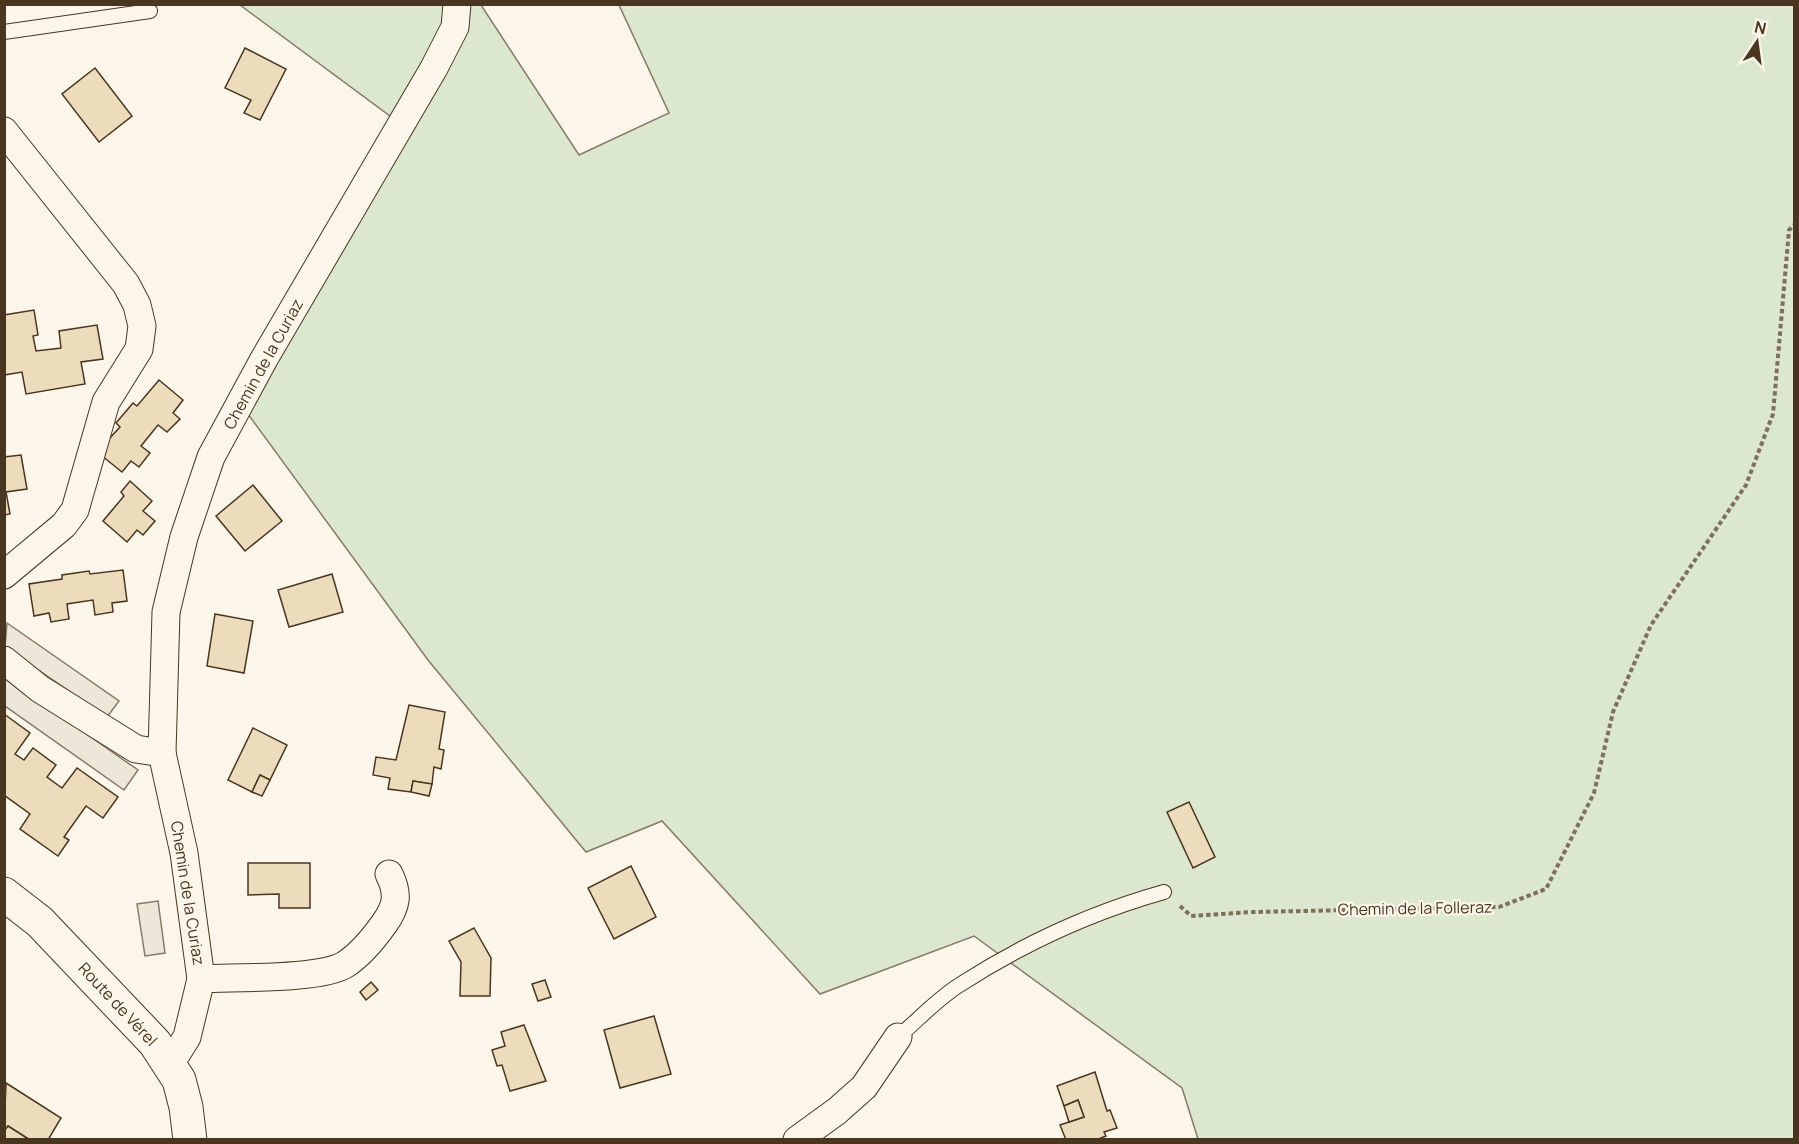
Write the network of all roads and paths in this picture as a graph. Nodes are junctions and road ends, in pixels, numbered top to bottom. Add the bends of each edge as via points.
1 (457, 4) edge
2 (150, 11) dead end
3 (4, 32) edge
4 (4, 130) edge
5 (1794, 225) edge
6 (4, 574) edge
7 (4, 660) edge
8 (162, 753) junction
9 (389, 874) dead end
10 (1164, 892) joint
11 (4, 894) edge
12 (201, 979) junction
13 (898, 1038) joint
14 (167, 1060) junction
15 (190, 1140) edge
16 (797, 1140) edge

1 - 8 street, Chemin de la Curiaz via 455,27 434,68 211,457 184,537 166,612
2 - 3 lane
4 - 6 street via 126,284 142,326 139,349 106,402 75,510 64,525
5 - 10 path, Chemin de la Folleraz via 1789,230 1773,414 1746,485 1651,625 1613,712 1594,793 1546,889 1499,907 1191,916
7 - 8 street via 40,688 136,749
8 - 12 street, Chemin de la Curiaz via 184,853
9 - 12 street via 397,889 394,910 375,937 345,965 315,973
10 - 13 lane via 1110,907 980,973 959,985
11 - 14 street, Route de Vérel via 40,922 127,1012
12 - 14 street, Chemin de la Curiaz via 187,1037
13 - 16 street via 864,1087
14 - 15 street, Route de Vérel via 179,1080

